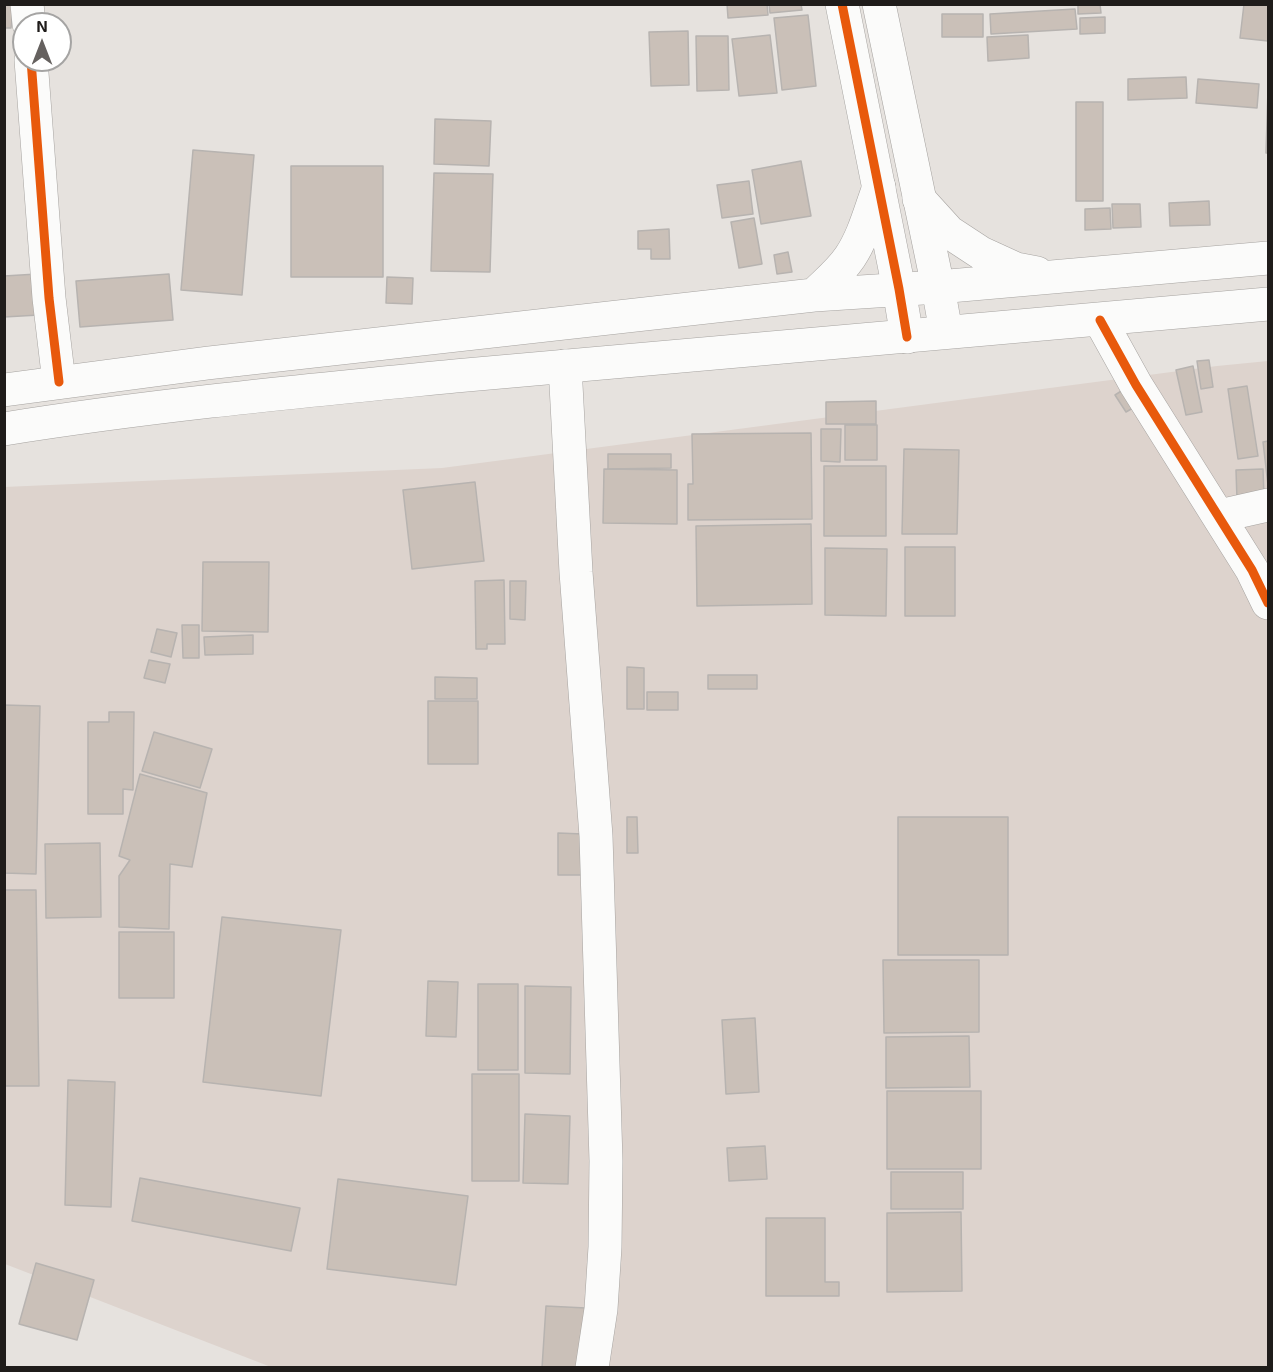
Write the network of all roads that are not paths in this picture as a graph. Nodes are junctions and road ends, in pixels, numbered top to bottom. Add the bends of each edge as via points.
1 (843, 4) edge
2 (879, 4) edge
3 (32, 72) edge
4 (879, 187) junction
5 (920, 200) junction
6 (1269, 258) edge
7 (1056, 278) junction
8 (938, 287) junction
9 (899, 289) junction
10 (814, 295) junction
11 (1269, 304) edge
12 (1100, 320) junction
13 (505, 330) junction
14 (946, 332) junction
15 (907, 337) junction
16 (565, 366) junction
17 (510, 371) junction
18 (59, 382) junction
19 (4, 390) edge
20 (4, 429) edge
21 (1269, 505) edge
22 (1219, 516) junction
23 (1269, 603) edge
24 (592, 1368) edge

1 - 4 main road
2 - 5 main road
3 - 18 main road
4 - 9 main road
4 - 10 main road via 861,237 849,257
5 - 7 main road via 949,232 981,253 1016,269
5 - 8 main road
6 - 7 main road
7 - 8 main road
8 - 9 main road
8 - 14 main road
9 - 10 main road
9 - 15 main road
10 - 13 main road
11 - 12 main road
12 - 14 main road
12 - 22 main road
13 - 17 main road
13 - 18 main road
14 - 15 main road
15 - 16 main road
16 - 17 main road
16 - 24 main road via 596,836 606,1161 602,1310
17 - 20 main road via 218,400
18 - 19 main road
21 - 22 main road
22 - 23 main road

